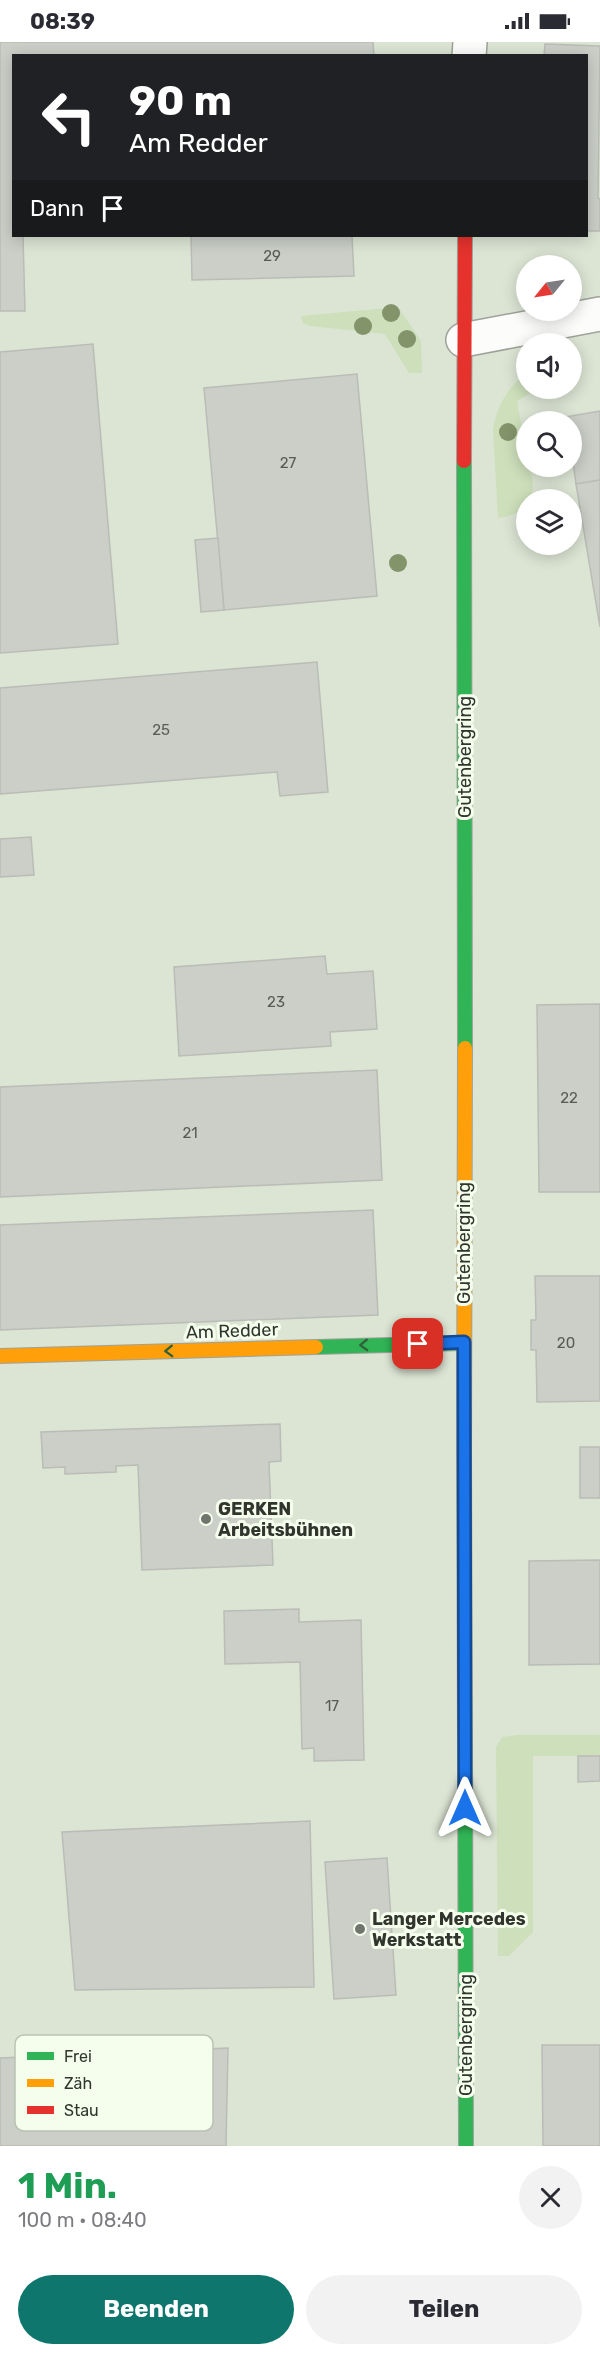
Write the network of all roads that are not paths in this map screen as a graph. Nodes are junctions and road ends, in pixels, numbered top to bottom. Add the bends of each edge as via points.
1 (465, 237) edge
2 (600, 314) edge
3 (463, 340) junction
4 (464, 1342) junction
5 (0, 1356) edge
6 (466, 2146) edge

1 - 3 street, Gutenbergring
2 - 3 street
3 - 4 street, Gutenbergring
4 -> 5 street, Am Redder
4 - 6 street, Gutenbergring

